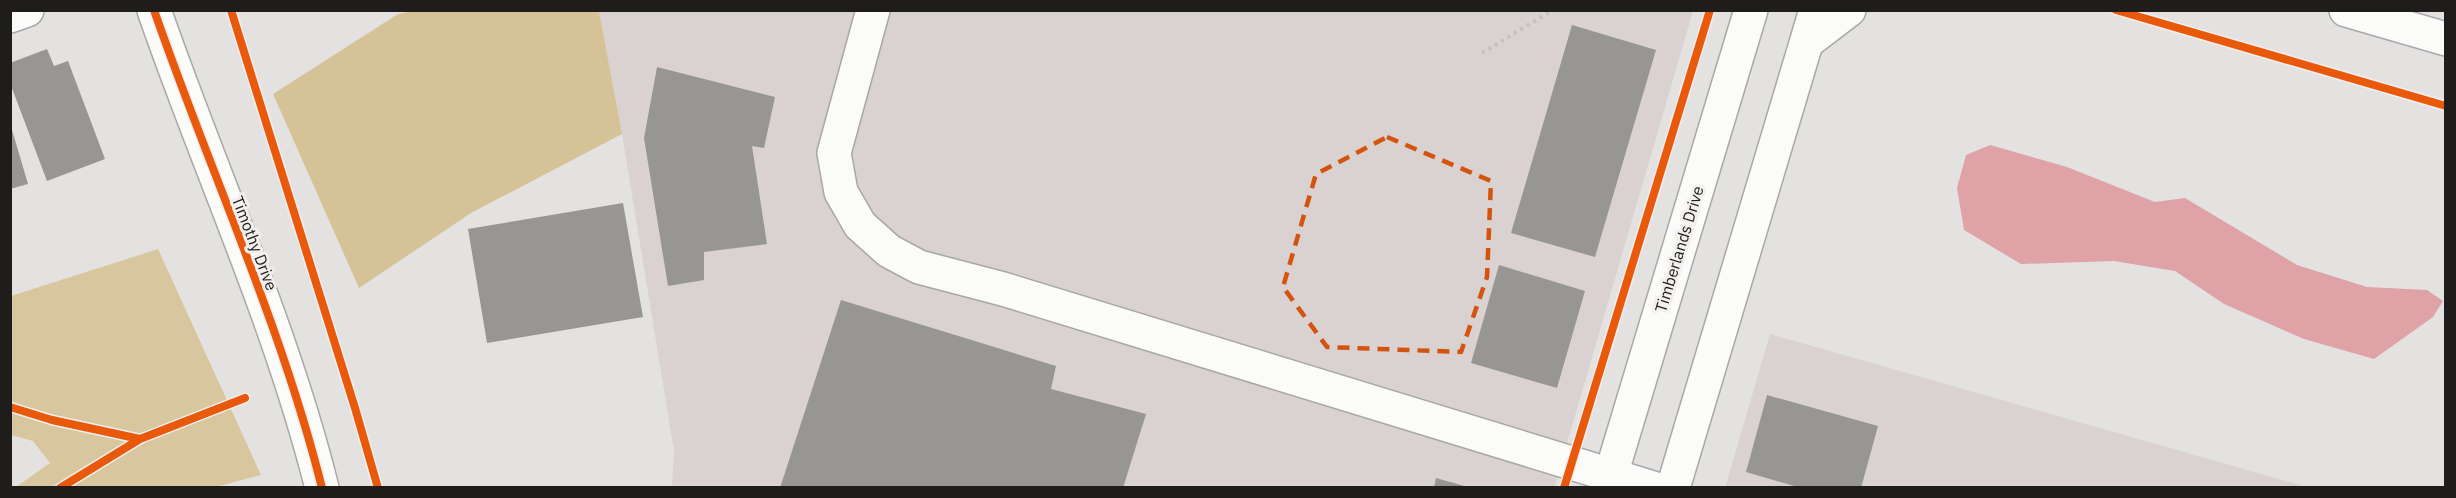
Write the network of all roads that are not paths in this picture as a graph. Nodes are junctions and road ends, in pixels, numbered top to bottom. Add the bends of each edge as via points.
1 (27, 10) edge
2 (154, 10) edge
3 (873, 10) edge
4 (1751, 10) edge
5 (1816, 10) edge
6 (1850, 10) edge
7 (2346, 10) edge
8 (10, 16) edge
9 (2445, 39) edge
10 (1807, 42) junction
11 (1609, 481) edge
12 (322, 488) edge
13 (1653, 488) edge
14 (1673, 488) edge

1 - 8 street
2 - 12 street, Timothy Drive via 287,371
3 - 11 street via 834,153 841,192 860,225 889,251 919,267 1003,289
4 - 11 street, Timberlands Drive
5 - 10 street
6 - 10 street
7 - 9 street
10 - 14 street
11 - 13 street

